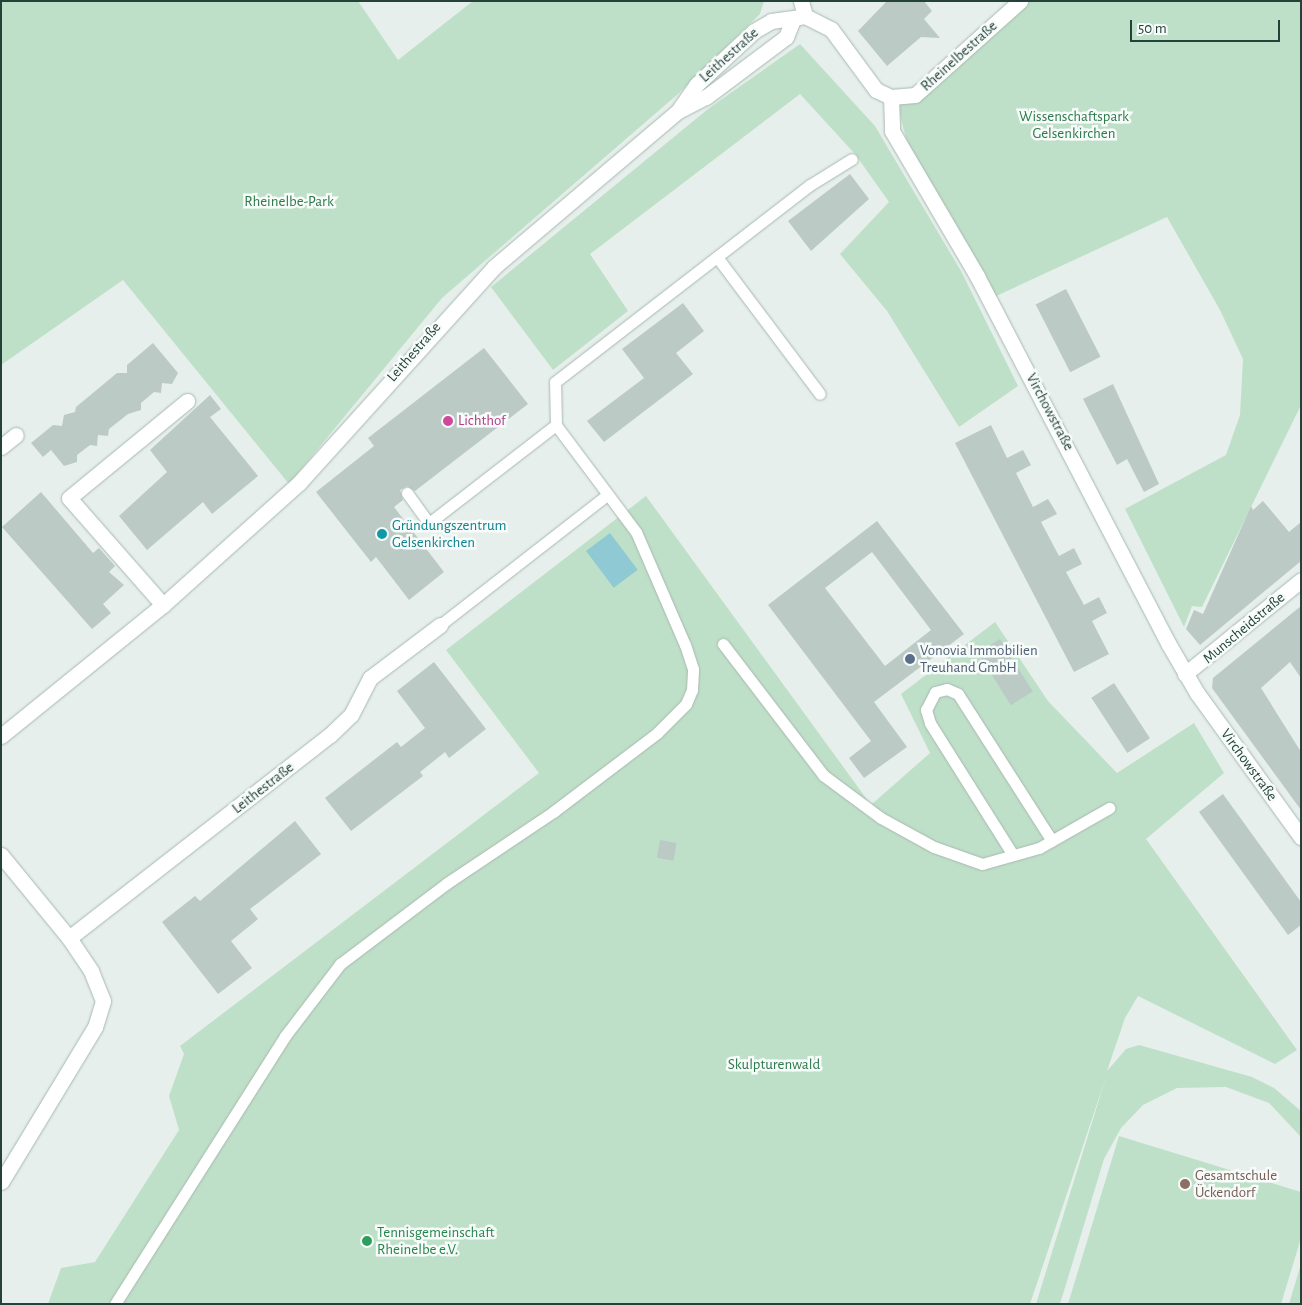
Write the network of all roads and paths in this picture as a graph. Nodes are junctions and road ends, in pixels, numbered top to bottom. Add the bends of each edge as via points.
1 (801, 1) edge
2 (1020, 1) edge
3 (799, 18) junction
4 (891, 97) junction
5 (678, 111) junction
6 (852, 158) dead end
7 (717, 257) junction
8 (820, 394) dead end
9 (187, 401) dead end
10 (556, 425) junction
11 (16, 435) dead end
12 (1, 447) edge
13 (407, 493) dead end
14 (607, 495) junction
15 (1301, 580) edge
16 (163, 605) junction
17 (440, 625) joint
18 (723, 644) dead end
19 (1185, 674) junction
20 (1, 736) edge
21 (1109, 808) dead end
22 (1301, 837) edge
23 (1052, 841) junction
24 (1, 855) edge
25 (1013, 855) junction
26 (69, 938) junction
27 (1, 1182) edge
28 (115, 1304) edge

1 - 3 street
2 - 4 street, Rheinelbestraße via 915,95
3 - 4 street via 831,29 876,90
3 - 5 street, Leithestraße via 786,36 706,97
3 - 5 street, Leithestraße via 771,21 754,31 697,84
4 - 19 street, Virchowstraße via 892,131 978,276
5 - 16 street, Leithestraße via 469,290 299,483
6 - 7 lane via 810,185
7 - 8 lane
7 - 10 lane via 555,382
9 - 16 street via 69,498
10 - 13 lane via 430,523
10 - 14 lane
11 - 12 street
14 - 17 lane
14 - 28 lane via 636,532 685,645 693,669 692,690 686,704 657,733 553,812 447,883 340,964 285,1036
15 - 19 street, Munscheidstraße
16 - 20 street, Leithestraße
17 - 26 street, Leithestraße via 370,678 351,715 330,735
18 - 25 lane via 823,775 874,812 934,847 982,864
19 - 22 street, Virchowstraße
21 - 23 lane
23 - 25 lane
23 - 25 lane via 958,694 947,689 935,692 926,710 930,723
24 - 26 street
26 - 27 street via 91,971 103,1001 96,1027

